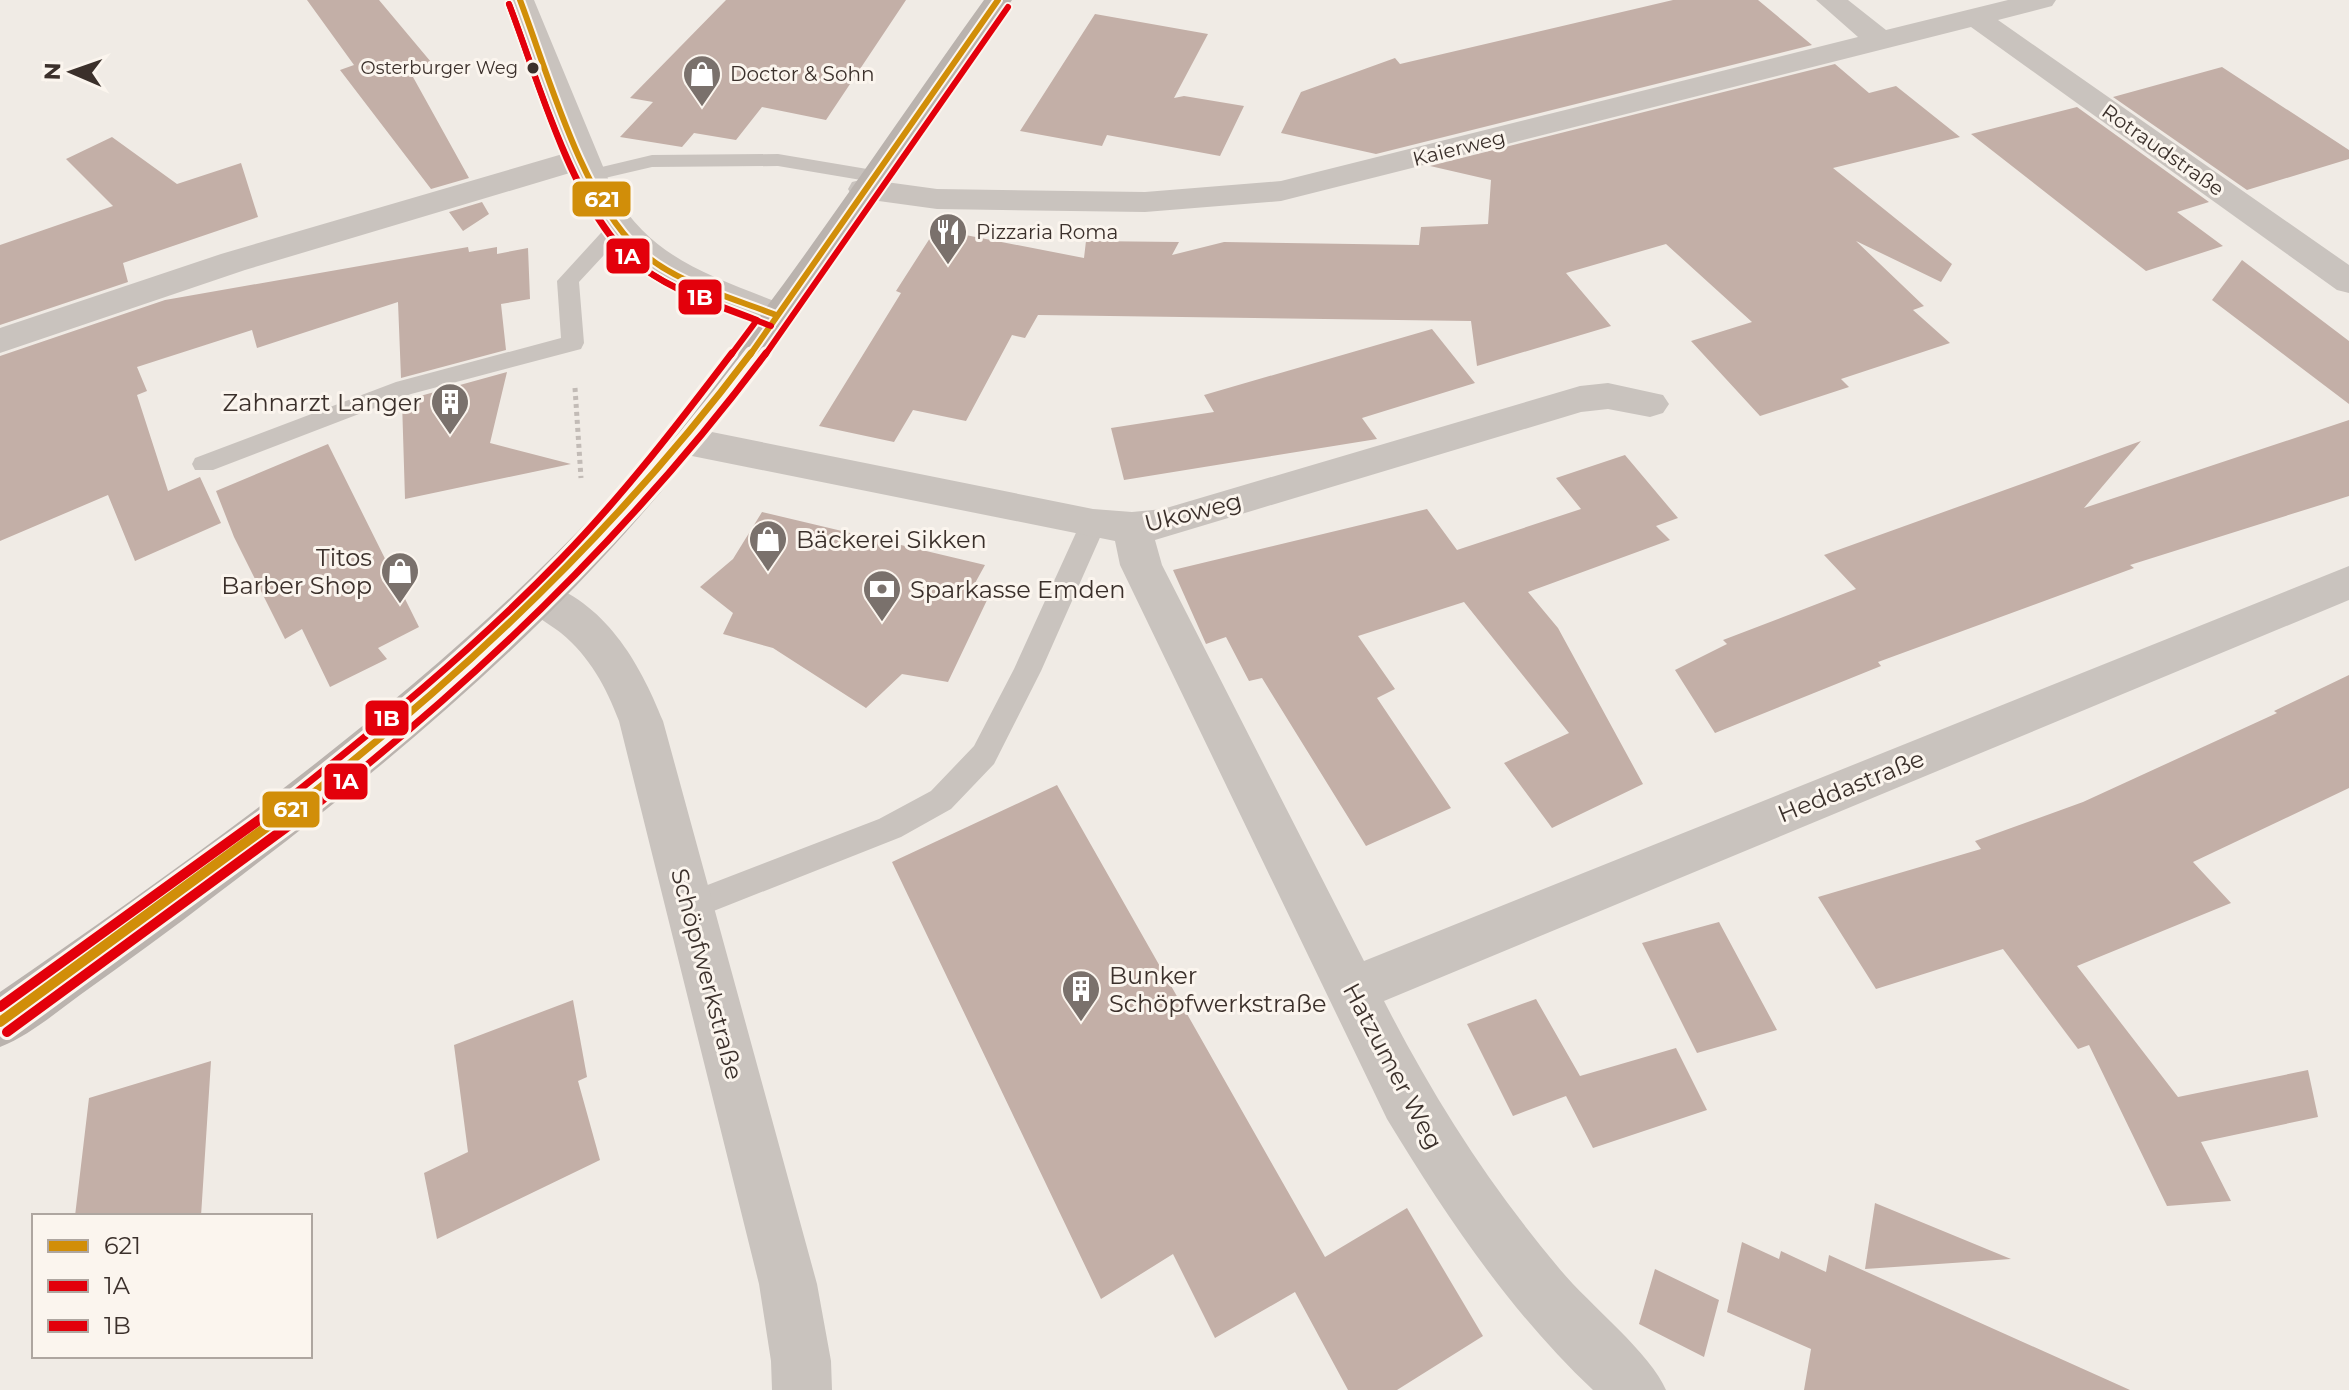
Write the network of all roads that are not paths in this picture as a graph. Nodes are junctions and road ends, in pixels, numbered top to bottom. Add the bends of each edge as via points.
1 (520, 0) edge
2 (998, 0) edge
3 (1830, 0) edge
4 (2042, 0) edge
5 (1976, 17) junction
6 (1881, 41) junction
7 (588, 166) junction
8 (869, 183) junction
9 (618, 228) junction
10 (2349, 282) edge
11 (776, 315) junction
12 (0, 341) edge
13 (1650, 404) dead end
14 (682, 440) junction
15 (204, 464) dead end
16 (1112, 525) junction
17 (2349, 582) edge
18 (540, 597) junction
19 (690, 906) junction
20 (1352, 990) junction
21 (0, 1022) edge
22 (802, 1390) edge
23 (1636, 1390) edge

1 - 7 street
2 - 8 main road
3 - 6 street
4 - 5 street, Kaierweg
5 - 6 street, Kaierweg
5 - 10 street, Rotraudstraße
6 - 8 street, Kaierweg via 1281,191 1145,202 937,199
7 - 8 lane via 778,160
7 - 9 street
7 - 12 street via 233,262
8 - 11 main road
9 - 11 street via 638,249 680,275
9 - 15 lane via 568,281 573,343 404,388
11 - 14 main road
13 - 16 street, Ukoweg via 1608,396 1580,399 1163,524
14 - 16 street, Ukoweg
14 - 18 main road
16 - 19 lane via 984,755 941,800 890,828
16 - 20 street, Hatzumer Weg via 1141,565
17 - 20 street, Heddastraße
18 - 19 street, Schöpfwerkstraße via 592,632 622,675 641,721
18 - 21 main road via 382,741 195,886
19 - 22 street, Schöpfwerkstraße via 788,1284
20 - 23 street, Hatzumer Weg via 1439,1154 1554,1309

